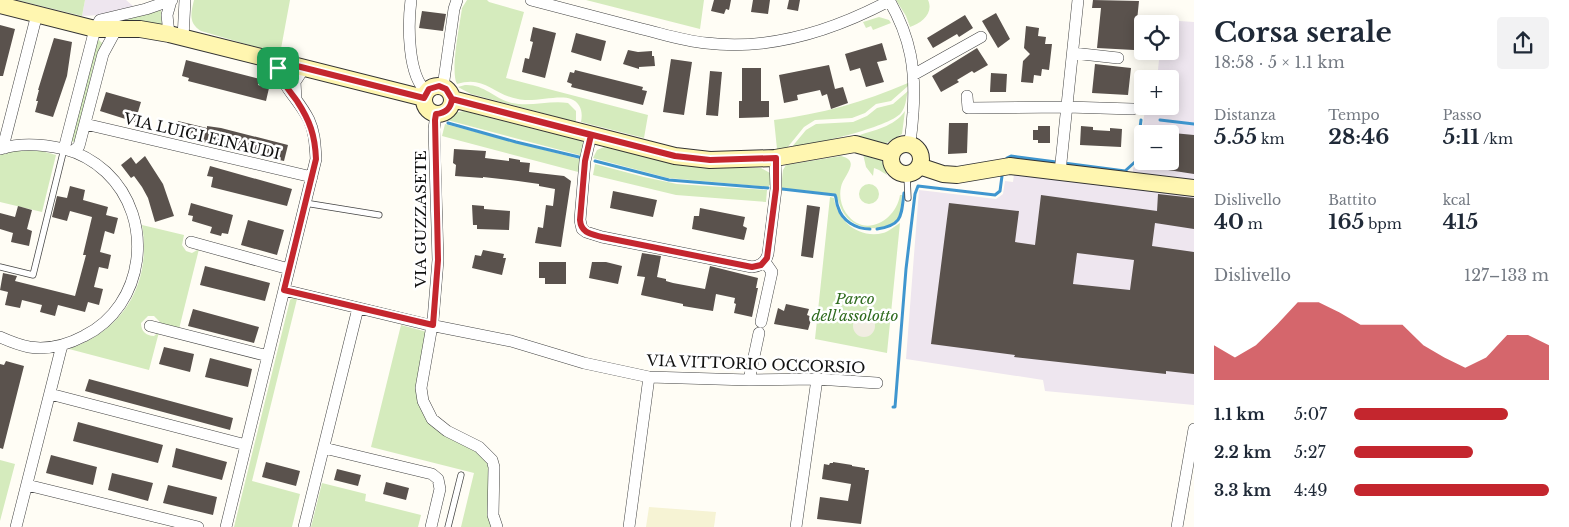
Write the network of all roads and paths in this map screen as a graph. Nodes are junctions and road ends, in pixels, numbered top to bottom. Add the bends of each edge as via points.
1 (186, 0) edge
2 (411, 0) edge
3 (457, 0) edge
4 (531, 0) edge
5 (1078, 0) edge
6 (171, 1) edge
7 (889, 1) edge
8 (0, 5) edge
9 (37, 14) junction
10 (95, 28) junction
11 (116, 30) junction
12 (176, 36) junction
13 (981, 37) dead end
14 (1073, 53) junction
15 (1118, 58) dead end
16 (277, 61) junction
17 (304, 68) junction
18 (913, 75) junction
19 (436, 94) junction
20 (967, 96) dead end
21 (296, 99) junction
22 (1067, 107) junction
23 (1133, 109) dead end
24 (436, 114) joint
25 (85, 124) junction
26 (591, 135) junction
27 (909, 144) junction
28 (2, 149) edge
29 (69, 150) junction
30 (891, 154) junction
31 (776, 158) junction
32 (1060, 166) junction
33 (913, 170) junction
34 (312, 177) junction
35 (1194, 188) edge
36 (908, 198) dead end
37 (305, 204) junction
38 (379, 215) dead end
39 (191, 242) dead end
40 (765, 262) junction
41 (0, 267) edge
42 (289, 269) junction
43 (284, 290) junction
44 (358, 308) junction
45 (433, 325) junction
46 (150, 326) dead end
47 (0, 338) edge
48 (62, 346) junction
49 (268, 356) junction
50 (649, 377) junction
51 (817, 379) junction
52 (749, 380) junction
53 (877, 383) dead end
54 (50, 394) junction
55 (1194, 429) edge
56 (246, 445) junction
57 (324, 448) junction
58 (461, 475) dead end
59 (27, 485) junction
60 (16, 527) edge
61 (198, 527) edge
62 (226, 527) edge
63 (304, 527) edge
64 (431, 527) edge
65 (448, 527) edge
66 (497, 527) edge
67 (629, 527) edge
68 (796, 527) edge
69 (1177, 527) edge

1 - 12 street
2 - 19 street via 408,37 413,63 421,87
3 - 19 street
4 - 7 street via 675,37 724,44 782,40 821,31
5 - 14 street
6 - 10 street via 100,20
6 - 12 street via 168,15
7 - 18 street via 903,25
8 - 9 street
9 - 10 street
9 - 28 street
10 - 11 street
10 - 29 street
11 - 12 street via 140,29
11 - 25 street via 103,54
12 - 16 street
13 - 18 street
14 - 15 street
14 - 22 street
16 - 17 street
16 - 21 street via 286,88
17 - 19 street
17 - 21 street via 296,82
18 - 27 street
19 - 24 street via 424,102
19 - 26 street
20 - 22 street via 968,108
21 - 34 street via 316,140
22 - 23 street
22 - 32 street
24 - 45 street, VIA GUZZASETE via 438,260
25 - 29 street via 79,146
25 - 34 street, VIA LUIGI EINAUDI
26 - 31 street via 675,156 710,160
26 - 40 street via 585,161 580,220 580,226 586,232 752,267
27 - 30 street via 900,145
27 - 33 street via 920,153 921,162
28 - 29 street via 29,144
29 - 41 lane via 33,275
29 - 48 street via 99,166 122,190 136,224 138,258 134,278 117,309 91,333
30 - 31 street via 855,144
30 - 33 street via 893,169 897,172
31 - 40 street via 776,189
32 - 33 street via 1010,166 957,175
32 - 35 street
33 - 36 lane
34 - 37 street
37 - 38 lane
37 - 42 street
39 - 42 street
40 - 52 street via 772,272
42 - 43 street
43 - 44 street, VIA VITTORIO OCCORSIO
43 - 49 street
44 - 45 street, VIA VITTORIO OCCORSIO
44 - 57 street
45 - 50 street, VIA VITTORIO OCCORSIO via 511,341 584,363
45 - 66 street, VIA GUZZASETE via 421,388 423,401 432,419 447,431 479,447 492,460 493,515
46 - 49 street
47 - 48 street via 30,347
48 - 54 street
49 - 56 street
50 - 52 street, VIA VITTORIO OCCORSIO
50 - 67 street
51 - 52 street, VIA VITTORIO OCCORSIO
51 - 53 street, VIA VITTORIO OCCORSIO
51 - 68 street
54 - 56 street
54 - 59 street
55 - 69 street
56 - 62 street
57 - 63 street
57 - 64 street via 432,474 438,479 440,489
58 - 65 lane
59 - 60 street
59 - 61 street

